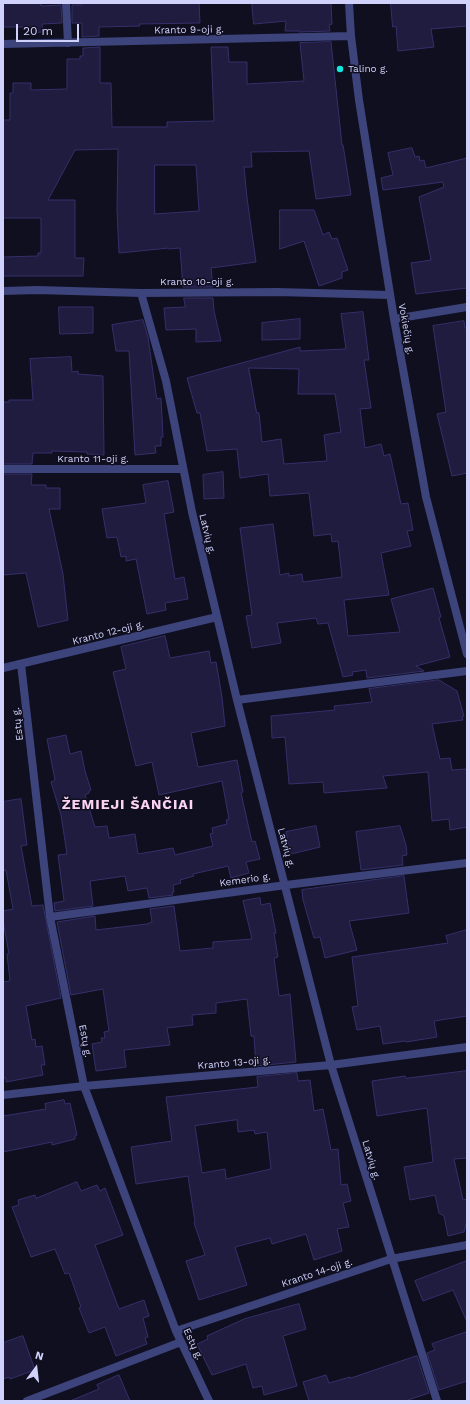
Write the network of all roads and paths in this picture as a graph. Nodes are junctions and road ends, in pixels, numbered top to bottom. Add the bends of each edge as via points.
1 (66, 3) edge
2 (349, 3) edge
3 (351, 36) junction
4 (68, 43) junction
5 (3, 44) edge
6 (3, 291) edge
7 (141, 293) junction
8 (390, 296) junction
9 (467, 307) edge
10 (394, 319) junction
11 (3, 469) edge
12 (183, 469) junction
13 (217, 617) junction
14 (463, 620) edge
15 (467, 654) edge
16 (21, 664) junction
17 (3, 668) edge
18 (467, 671) edge
19 (238, 700) junction
20 (467, 863) edge
21 (286, 885) junction
22 (50, 917) junction
23 (467, 1047) edge
24 (331, 1065) junction
25 (84, 1086) junction
26 (3, 1095) edge
27 (467, 1245) edge
28 (391, 1259) junction
29 (176, 1330) junction
30 (181, 1342) junction
31 (26, 1401) edge
32 (209, 1401) edge
33 (437, 1401) edge

1 - 4 street
2 - 3 street, Vokiečių g.
3 - 4 street, Kranto 9-oji g.
3 - 8 street, Vokiečių g.
4 - 5 street, Kranto 9-oji g.
6 - 7 street, Kranto 10-oji g.
7 - 8 street, Kranto 10-oji g. via 277,292
7 - 12 street, Latvių g. via 166,381
8 - 10 street, Vokiečių g.
9 - 10 street
10 - 14 street, Vokiečių g. via 426,496
11 - 12 street, Kranto 11-oji g.
12 - 13 street, Latvių g.
13 - 16 street, Kranto 12-oji g.
13 - 19 street, Latvių g.
14 - 15 street, Vokiečių g.
16 - 17 street, Kranto 12-oji g.
16 - 22 street, Estų g.
18 - 19 street
19 - 21 street, Latvių g.
20 - 21 street, Kemerio g.
21 - 22 street, Kemerio g.
21 - 24 street, Latvių g.
22 - 25 street, Estų g.
23 - 24 street, Kranto 13-oji g.
24 - 25 street, Kranto 13-oji g.
24 - 28 street, Latvių g.
25 - 26 street, Kranto 13-oji g.
25 - 29 street, Estų g.
27 - 28 street, Kranto 14-oji g.
28 - 29 street, Kranto 14-oji g.
28 - 33 street, Latvių g.
29 - 30 street, Estų g.
30 - 31 street
30 - 32 street, Estų g.

